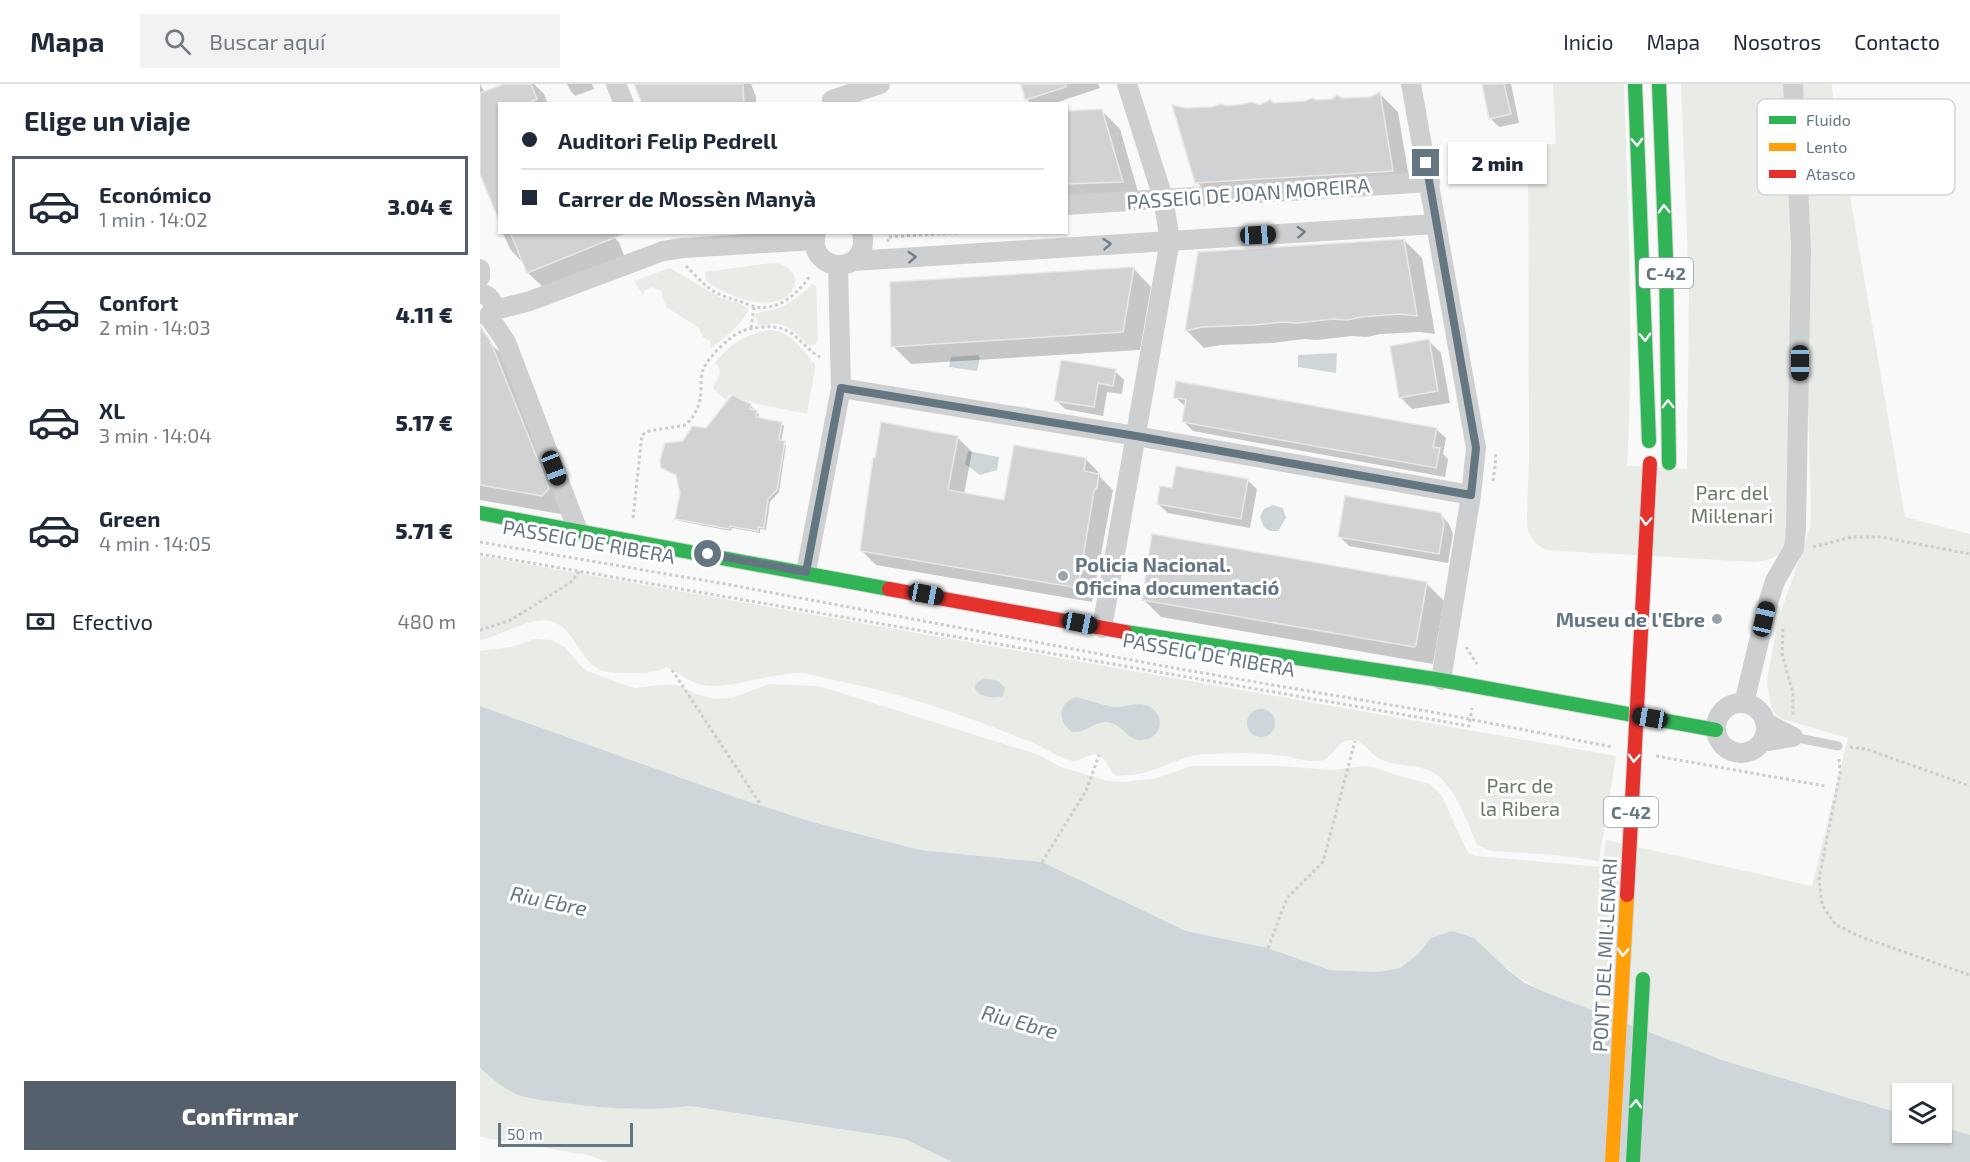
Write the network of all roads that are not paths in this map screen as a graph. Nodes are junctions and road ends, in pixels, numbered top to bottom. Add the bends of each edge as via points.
1 (616, 84) edge
2 (880, 84) edge
3 (1127, 84) edge
4 (1411, 84) edge
5 (1635, 84) edge
6 (1659, 84) edge
7 (1793, 84) edge
8 (830, 96) edge
9 (1794, 99) edge
10 (623, 102) edge
11 (1430, 182) junction
12 (1798, 195) edge
13 (1163, 198) junction
14 (1068, 205) edge
15 (1436, 224) junction
16 (862, 234) edge
17 (815, 236) edge
18 (1170, 240) junction
19 (682, 248) edge
20 (846, 263) junction
21 (480, 269) edge
22 (480, 277) edge
23 (485, 309) edge
24 (841, 388) junction
25 (1136, 436) junction
26 (1669, 469) dead end
27 (1471, 495) junction
28 (480, 513) edge
29 (578, 531) junction
30 (806, 572) junction
31 (1102, 628) junction
32 (1441, 680) junction
33 (1657, 700) dead end
34 (1744, 703) junction
35 (1766, 723) junction
36 (1716, 730) junction
37 (1655, 735) dead end
38 (1793, 737) junction
39 (1762, 742) junction
40 (1838, 747) road end
41 (1644, 961) dead end
42 (1612, 1162) edge
43 (1633, 1162) edge

1 - 10 street
2 - 8 street
3 - 13 street
4 - 11 street
5 -> 42 main road, PONT DEL MIL·LENARI / C-42, bridge via 1650,463
26 -> 6 main road, C-42
7 - 9 street
11 - 13 street, PASSEIG DE JOAN MOREIRA
11 - 15 street
12 - 34 street via 1801,249 1794,548 1775,582
13 - 14 street, PASSEIG DE JOAN MOREIRA
13 - 18 street
18 -> 15 street
15 - 27 street via 1476,448
16 - 20 street via 862,250
17 - 19 street
17 - 20 street via 822,259 830,264
20 -> 18 street
18 - 25 street
19 - 23 street via 639,259 530,301
20 - 24 street
21 - 22 street
23 - 29 street via 506,342
24 - 25 street
24 - 30 street
25 - 27 street
25 - 31 street
27 - 32 street
28 - 29 main road, PASSEIG DE RIBERA
29 - 30 main road, PASSEIG DE RIBERA
30 - 31 main road, PASSEIG DE RIBERA
31 - 32 main road, PASSEIG DE RIBERA
32 - 36 main road, PASSEIG DE RIBERA
33 - 37 main road
34 - 35 street via 1760,712
34 - 36 street via 1726,708 1718,717
35 - 38 street
35 - 39 street
36 - 39 street via 1724,747 1735,753 1751,752
38 - 39 street
38 - 40 lane
43 -> 41 main road, PONT DEL MIL·LENARI, bridge

